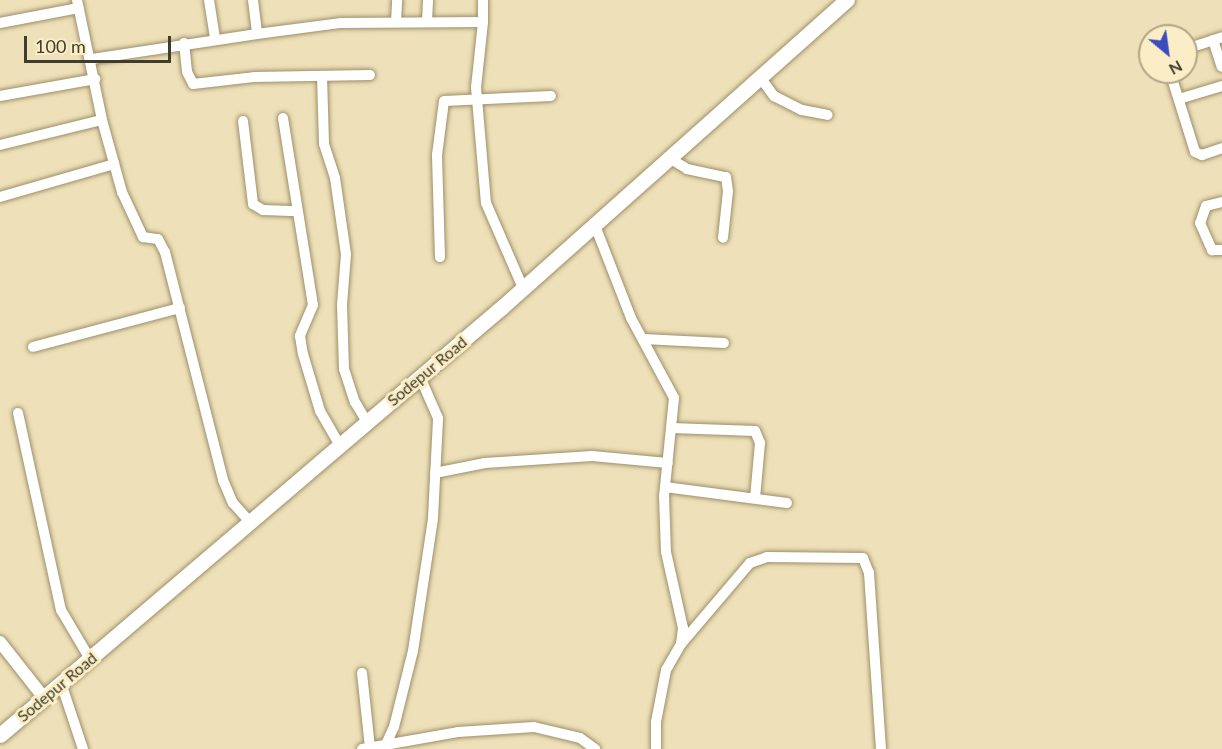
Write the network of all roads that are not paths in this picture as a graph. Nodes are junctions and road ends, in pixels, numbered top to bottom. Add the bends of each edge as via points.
1 (210, 0) edge
2 (253, 0) edge
3 (397, 0) edge
4 (428, 0) edge
5 (483, 0) edge
6 (847, 0) edge
7 (78, 4) edge
8 (427, 21) junction
9 (396, 22) junction
10 (483, 22) junction
11 (0, 23) edge
12 (257, 34) junction
13 (1217, 38) edge
14 (215, 39) junction
15 (184, 43) junction
16 (1198, 45) edge
17 (92, 58) junction
18 (1222, 67) edge
19 (370, 75) dead end
20 (322, 76) junction
21 (760, 77) junction
22 (95, 79) junction
23 (1174, 84) edge
24 (1222, 86) edge
25 (0, 96) edge
26 (551, 96) dead end
27 (477, 98) junction
28 (1179, 99) junction
29 (828, 114) dead end
30 (283, 118) dead end
31 (102, 120) junction
32 (243, 121) dead end
33 (0, 145) edge
34 (1222, 148) edge
35 (669, 158) junction
36 (114, 164) junction
37 (0, 197) edge
38 (1222, 202) edge
39 (297, 211) junction
40 (594, 223) junction
41 (723, 238) dead end
42 (1222, 250) edge
43 (440, 257) dead end
44 (523, 288) junction
45 (180, 308) junction
46 (643, 339) junction
47 (724, 343) dead end
48 (33, 347) dead end
49 (420, 377) junction
50 (18, 412) dead end
51 (368, 422) junction
52 (671, 428) junction
53 (340, 445) junction
54 (668, 463) junction
55 (435, 473) junction
56 (665, 487) junction
57 (756, 498) junction
58 (788, 503) dead end
59 (250, 522) junction
60 (0, 642) edge
61 (681, 644) junction
62 (90, 659) junction
63 (363, 673) dead end
64 (61, 683) junction
65 (44, 698) junction
66 (0, 735) edge
67 (384, 747) edge
68 (366, 748) edge
69 (83, 749) edge
70 (595, 749) edge
71 (656, 749) edge
72 (881, 749) edge

1 - 14 street
2 - 12 street
3 - 9 street
4 - 8 street
5 - 10 street
6 - 21 main road, Sodepur Road
7 - 11 street
7 - 17 street
8 - 9 street
8 - 10 street
9 - 12 street
10 - 27 street
12 - 14 street
13 - 16 street
13 - 18 street
14 - 15 street
15 - 17 street
15 - 20 street via 189,80 193,84 254,77
17 - 22 street
19 - 20 street
20 - 51 street via 324,144 335,178 346,254 342,305 344,369 355,402
21 - 29 street via 774,96 802,110
21 - 35 main road, Sodepur Road
22 - 25 street
22 - 31 street
23 - 28 street
24 - 28 street
26 - 27 street
27 - 43 street via 451,98 441,105 437,155
27 - 44 street via 486,203
28 - 34 street via 1195,152 1202,155
30 - 39 street
31 - 33 street
31 - 36 street
32 - 39 street via 249,191 255,207
35 - 40 main road, Sodepur Road
35 - 41 street via 687,169 726,177
36 - 37 street
36 - 45 street via 143,237 158,239 165,252
38 - 42 street via 1206,207 1200,223 1212,250
39 - 53 street via 313,305 300,336 303,354 320,411
40 - 44 main road, Sodepur Road
40 - 46 street
44 - 49 main road, Sodepur Road
45 - 48 street
45 - 59 street via 223,480 233,503
46 - 47 street
46 - 52 street via 674,398
49 - 51 main road, Sodepur Road
49 - 55 street via 438,418
50 - 62 street via 61,610
51 - 53 main road, Sodepur Road
52 - 54 street
52 - 57 street via 755,431 760,443
53 - 59 main road, Sodepur Road
54 - 55 street via 592,456 485,463
54 - 56 street
55 - 67 street via 422,604 394,727
56 - 57 street
56 - 61 street via 666,552 683,628
57 - 58 street
59 - 62 main road, Sodepur Road
60 - 65 street
61 - 71 street via 666,670 656,722
61 - 72 street via 750,563 766,557 863,558 869,573
62 - 64 main road, Sodepur Road
63 - 68 street
64 - 65 main road, Sodepur Road
64 - 69 street
65 - 66 main road, Sodepur Road
67 - 68 street
67 - 70 street via 458,732 534,727 580,738

